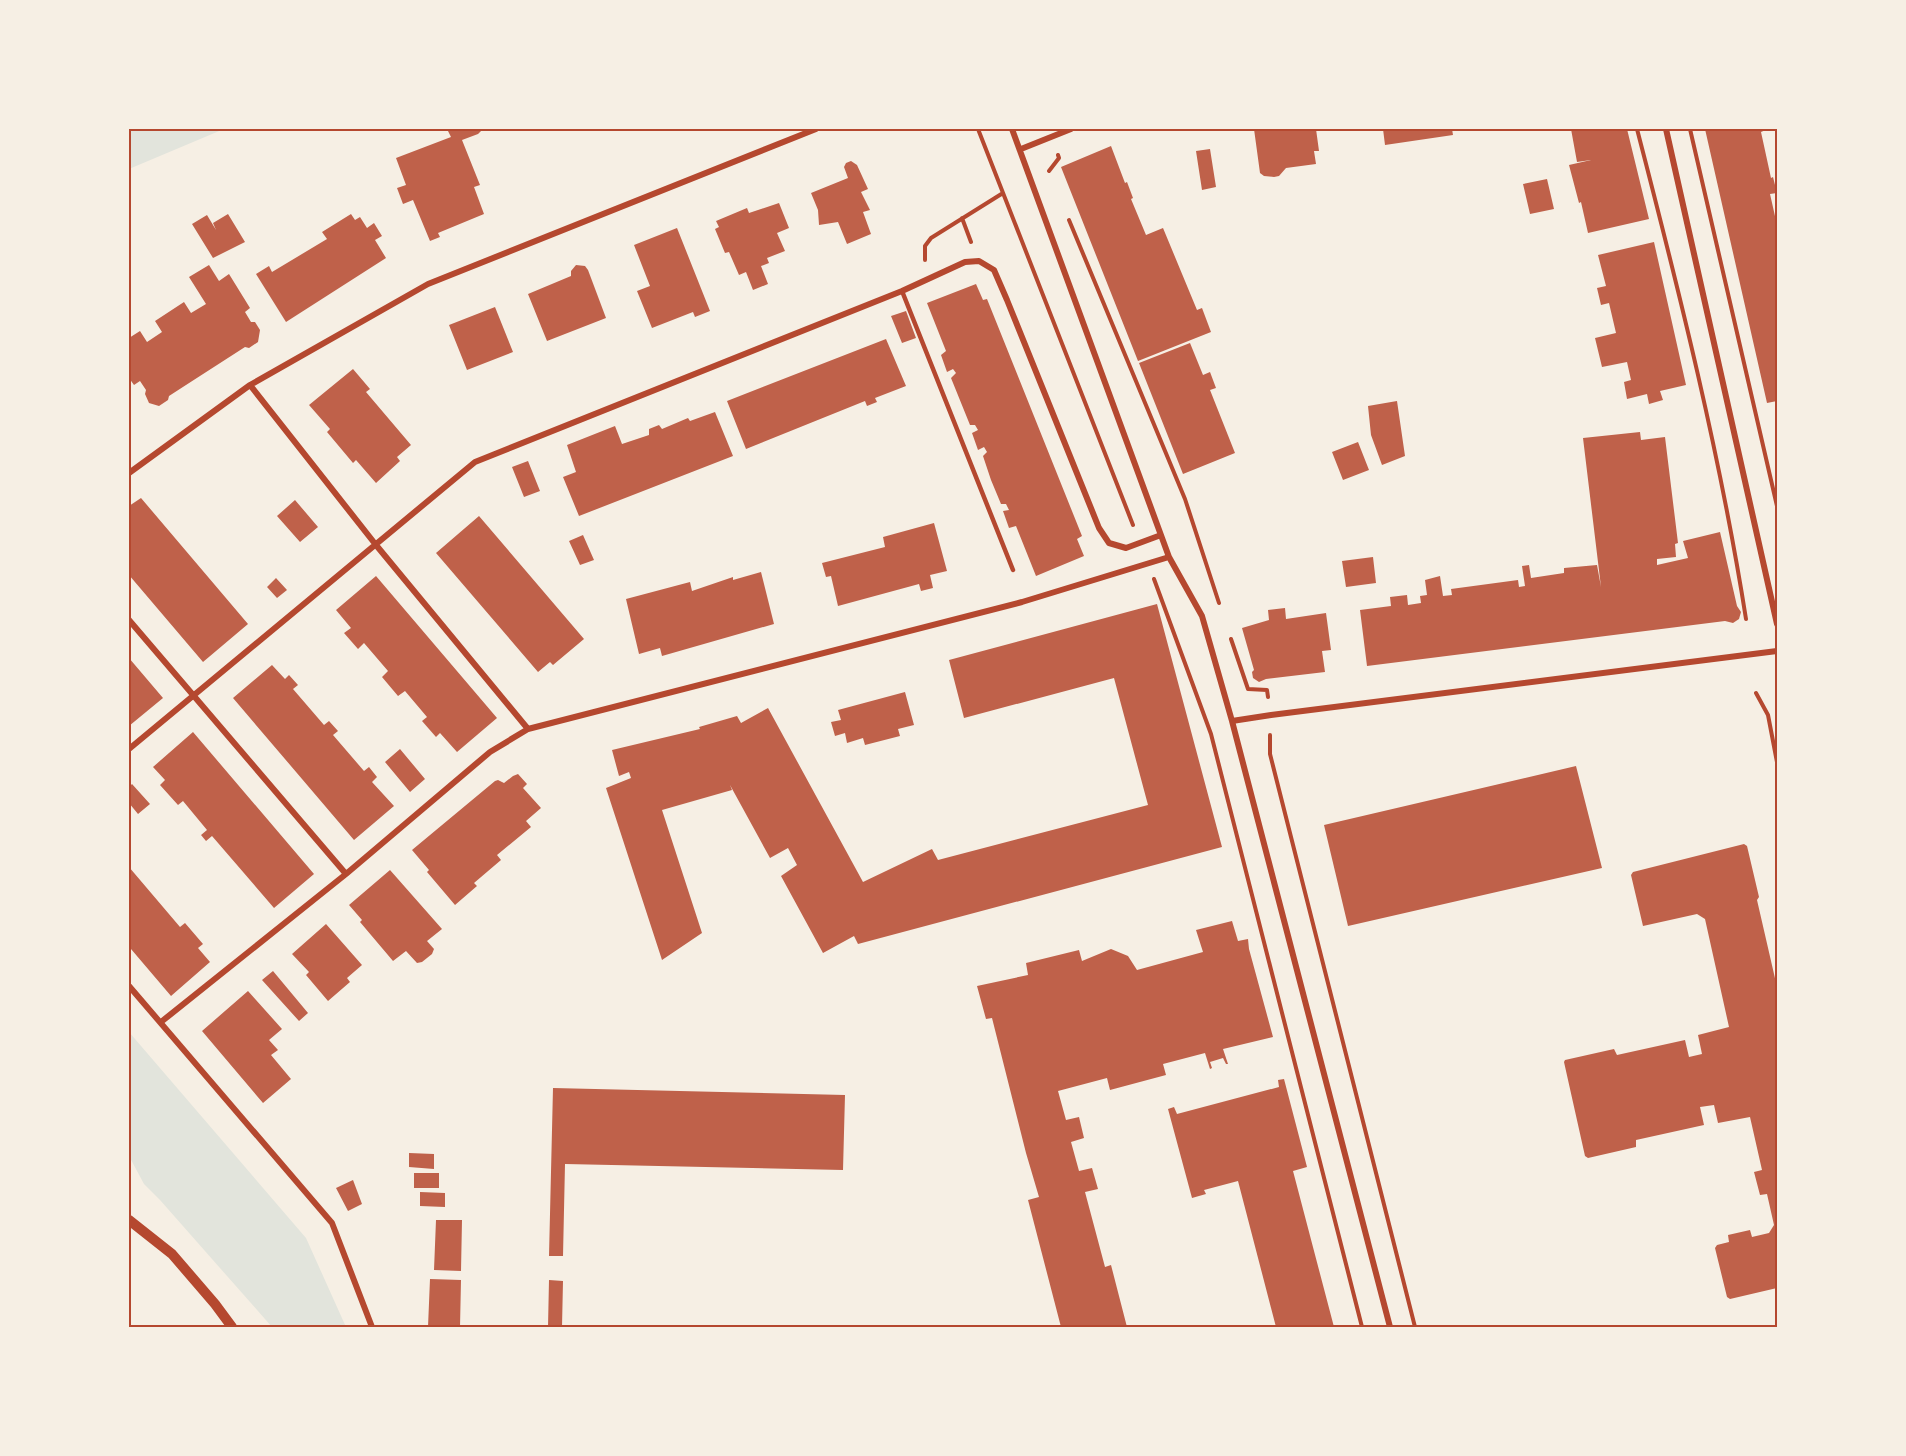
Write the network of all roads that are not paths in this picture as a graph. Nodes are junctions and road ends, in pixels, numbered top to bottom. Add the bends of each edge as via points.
1 (816, 129) edge
2 (1012, 129) edge
3 (1071, 129) edge
4 (1666, 129) edge
5 (1021, 149) junction
6 (902, 291) junction
7 (250, 385) junction
8 (129, 473) edge
9 (1161, 535) junction
10 (376, 545) junction
11 (1169, 557) junction
12 (1013, 570) dead end
13 (129, 620) edge
14 (1777, 624) edge
15 (1777, 651) edge
16 (194, 697) junction
17 (1232, 721) junction
18 (528, 729) junction
19 (129, 749) edge
20 (346, 874) junction
21 (129, 986) edge
22 (161, 1022) junction
23 (129, 1220) edge
24 (232, 1327) edge
25 (372, 1327) edge
26 (1390, 1327) edge

1 - 7 street via 428,284
2 - 5 street
3 - 5 street
4 - 14 street
5 - 9 street
6 - 9 street via 965,262 979,261 994,270 1099,528 1109,543 1126,548
6 - 10 street via 475,462
6 - 12 lane
7 - 8 street
7 - 10 street
9 - 11 street
10 - 16 street
10 - 18 street
11 - 17 street via 1202,616
11 - 18 street via 1022,602
13 - 16 street
15 - 17 street
16 - 19 street
16 - 20 street
17 - 26 street
18 - 20 street via 490,752
20 - 22 street
21 - 22 street
22 - 25 street via 332,1223
23 - 24 street via 172,1254

